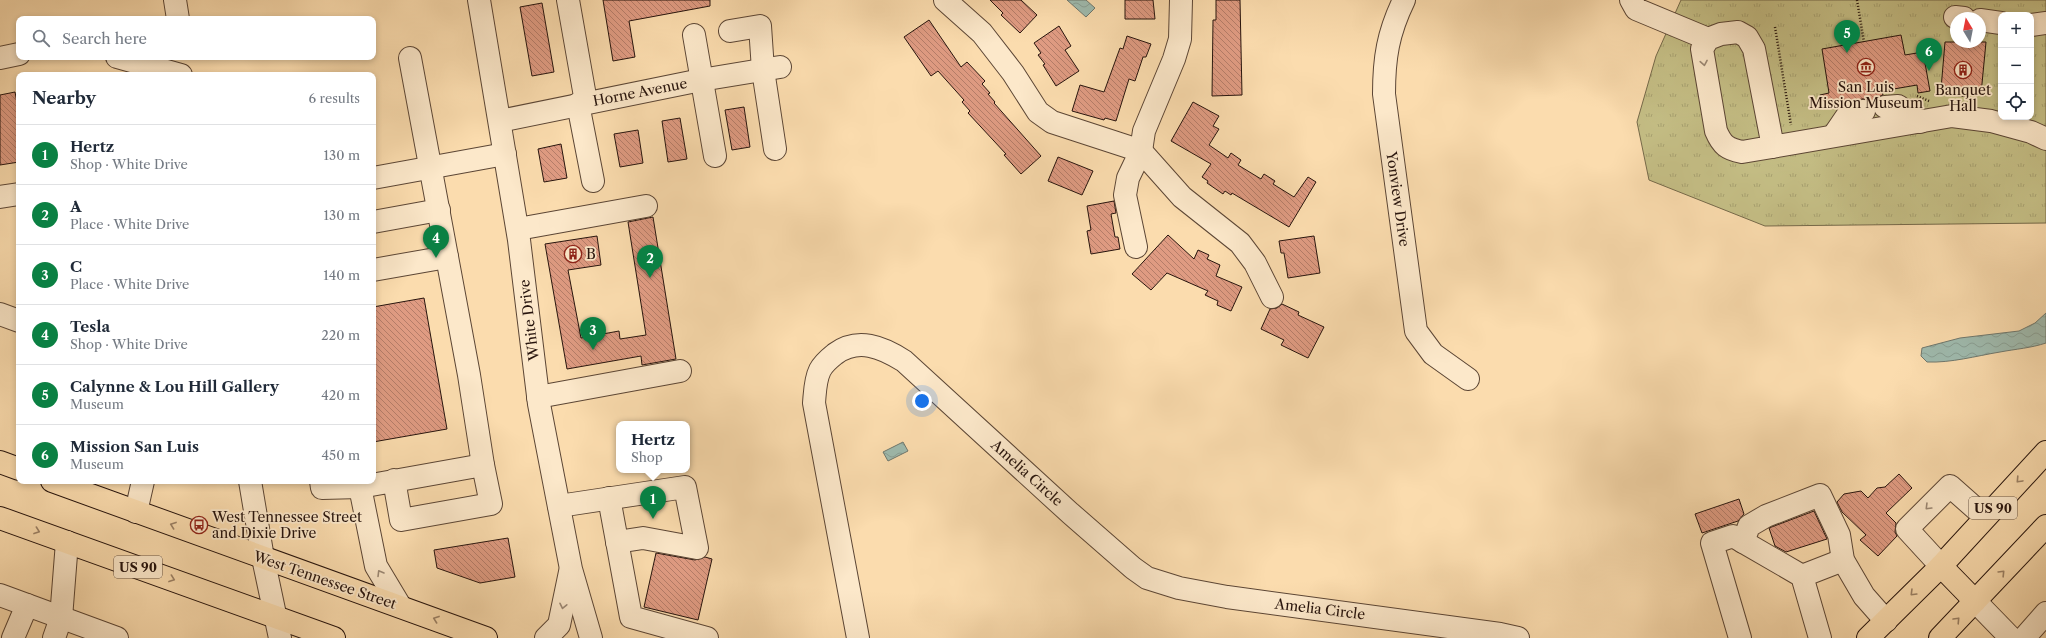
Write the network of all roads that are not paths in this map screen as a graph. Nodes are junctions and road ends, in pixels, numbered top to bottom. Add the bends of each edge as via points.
1 (175, 0) edge
2 (479, 0) edge
3 (568, 0) edge
4 (945, 0) edge
5 (1181, 0) edge
6 (1404, 0) edge
7 (1631, 0) edge
8 (178, 16) edge
9 (1986, 21) edge
10 (1998, 23) edge
11 (2046, 23) edge
12 (2034, 24) edge
13 (730, 31) dead end
14 (694, 35) dead end
15 (1708, 39) junction
16 (16, 55) edge
17 (0, 58) edge
18 (410, 58) dead end
19 (127, 60) edge
20 (772, 69) junction
21 (173, 72) edge
22 (701, 80) junction
23 (582, 103) junction
24 (1885, 108) dead end
25 (1864, 111) dead end
26 (500, 121) junction
27 (1920, 122) junction
28 (2020, 123) edge
29 (1834, 135) junction
30 (2046, 139) edge
31 (1772, 147) junction
32 (775, 149) dead end
33 (1141, 151) junction
34 (505, 154) junction
35 (715, 156) dead end
36 (431, 167) junction
37 (376, 177) edge
38 (593, 182) dead end
39 (16, 194) edge
40 (0, 197) edge
41 (646, 206) dead end
42 (439, 210) junction
43 (376, 221) edge
44 (518, 229) junction
45 (1136, 248) dead end
46 (447, 257) junction
47 (376, 269) edge
48 (1272, 297) dead end
49 (0, 314) edge
50 (16, 320) edge
51 (680, 371) dead end
52 (1468, 379) dead end
53 (538, 397) junction
54 (2046, 452) edge
55 (0, 462) edge
56 (483, 465) junction
57 (16, 468) edge
58 (394, 480) junction
59 (68, 484) edge
60 (142, 484) edge
61 (251, 484) edge
62 (321, 484) edge
63 (375, 484) edge
64 (376, 484) edge
65 (84, 487) edge
66 (360, 487) junction
67 (609, 498) junction
68 (559, 506) junction
69 (136, 512) junction
70 (1985, 517) junction
71 (0, 518) edge
72 (2046, 526) edge
73 (67, 542) junction
74 (617, 542) junction
75 (1743, 542) junction
76 (263, 558) junction
77 (1843, 560) junction
78 (1941, 566) junction
79 (571, 569) junction
80 (1802, 576) junction
81 (0, 595) edge
82 (1975, 601) junction
83 (26, 605) junction
84 (400, 606) junction
85 (2046, 613) edge
86 (276, 617) junction
87 (61, 618) junction
88 (1886, 621) junction
89 (1734, 636) edge
90 (13, 638) edge
91 (54, 638) edge
92 (117, 638) edge
93 (280, 638) edge
94 (334, 638) edge
95 (486, 638) edge
96 (546, 638) edge
97 (591, 638) edge
98 (707, 638) edge
99 (858, 638) edge
100 (1518, 638) edge
101 (1820, 638) edge
102 (1868, 638) edge
103 (1940, 638) edge
104 (2011, 638) edge
105 (2024, 638) edge

1 - 8 street
2 - 26 street, White Drive
3 - 23 street
4 - 33 street via 982,33 1038,112 1052,122
5 - 33 street via 1180,39 1144,131
6 - 52 street, Yonview Drive via 1392,24 1384,66 1384,94 1416,331 1433,354
7 - 15 street via 1636,9
9 - 10 street
11 - 12 street
13 - 20 street via 760,26
14 - 22 street
15 - 31 street via 1738,32 1746,37 1754,49
15 -> 31 street via 1702,49 1716,131 1721,143 1728,149 1742,152
16 - 17 street
18 - 36 street
19 - 21 street
20 - 22 street, Horne Avenue
20 - 32 street
22 - 23 street, Horne Avenue
22 - 35 street
23 - 26 street, Horne Avenue
23 - 38 street
24 - 27 street via 1898,106
25 - 29 street via 1849,113
26 - 34 street, White Drive
27 - 28 street via 1952,116
27 - 29 street
28 - 30 street
29 - 31 street
33 - 45 street via 1128,178 1125,195
33 - 48 street via 1182,197 1240,243 1255,263
34 - 36 street
34 - 44 street, White Drive
36 - 37 street
36 - 42 street
39 - 40 street
41 - 44 street
42 - 43 street
42 - 46 street
44 - 53 street, White Drive
46 - 47 street
46 - 56 street
49 - 50 street
51 - 53 street
53 - 68 street, White Drive
54 -> 70 main road, US 90
55 - 57 main road
56 - 58 street
56 - 58 street via 491,504 401,520
58 - 64 street
59 - 65 main road, West Tennessee Street
60 - 69 street
61 - 76 street
62 - 66 street via 322,488
63 - 66 street
65 - 69 main road, West Tennessee Street
84 -> 66 street via 376,566
67 - 68 street
67 - 74 street
67 - 74 street via 685,487 697,548 643,538
68 - 79 street, White Drive
76 -> 69 main road, West Tennessee Street
70 - 78 main road, US 90
70 -> 78 street via 1950,486 1907,529
71 -> 73 main road, US 90
82 -> 72 main road
73 -> 86 main road, US 90
73 - 87 street
74 - 98 street via 631,617
75 - 77 street via 1749,526 1766,516 1820,495 1839,535
75 - 80 street
75 - 89 street via 1733,536 1712,543
76 - 84 main road, West Tennessee Street
76 - 86 street
77 - 80 street
77 - 88 street via 1864,596
78 - 82 main road
78 -> 88 main road, US 90
79 -> 96 street via 559,625
79 - 97 street, White Drive
80 - 101 street
81 - 83 street
103 -> 82 main road
82 - 104 street
83 - 87 street
83 - 90 street
95 -> 84 main road, West Tennessee Street
85 - 105 street
86 - 93 street
86 - 94 main road, US 90
87 - 91 street
87 - 92 street
88 - 102 main road, US 90
99 - 100 street, Amelia Circle via 814,403 820,369 830,357 842,349 858,344 872,345 904,361 1070,513 1147,578 1179,588 1227,597

